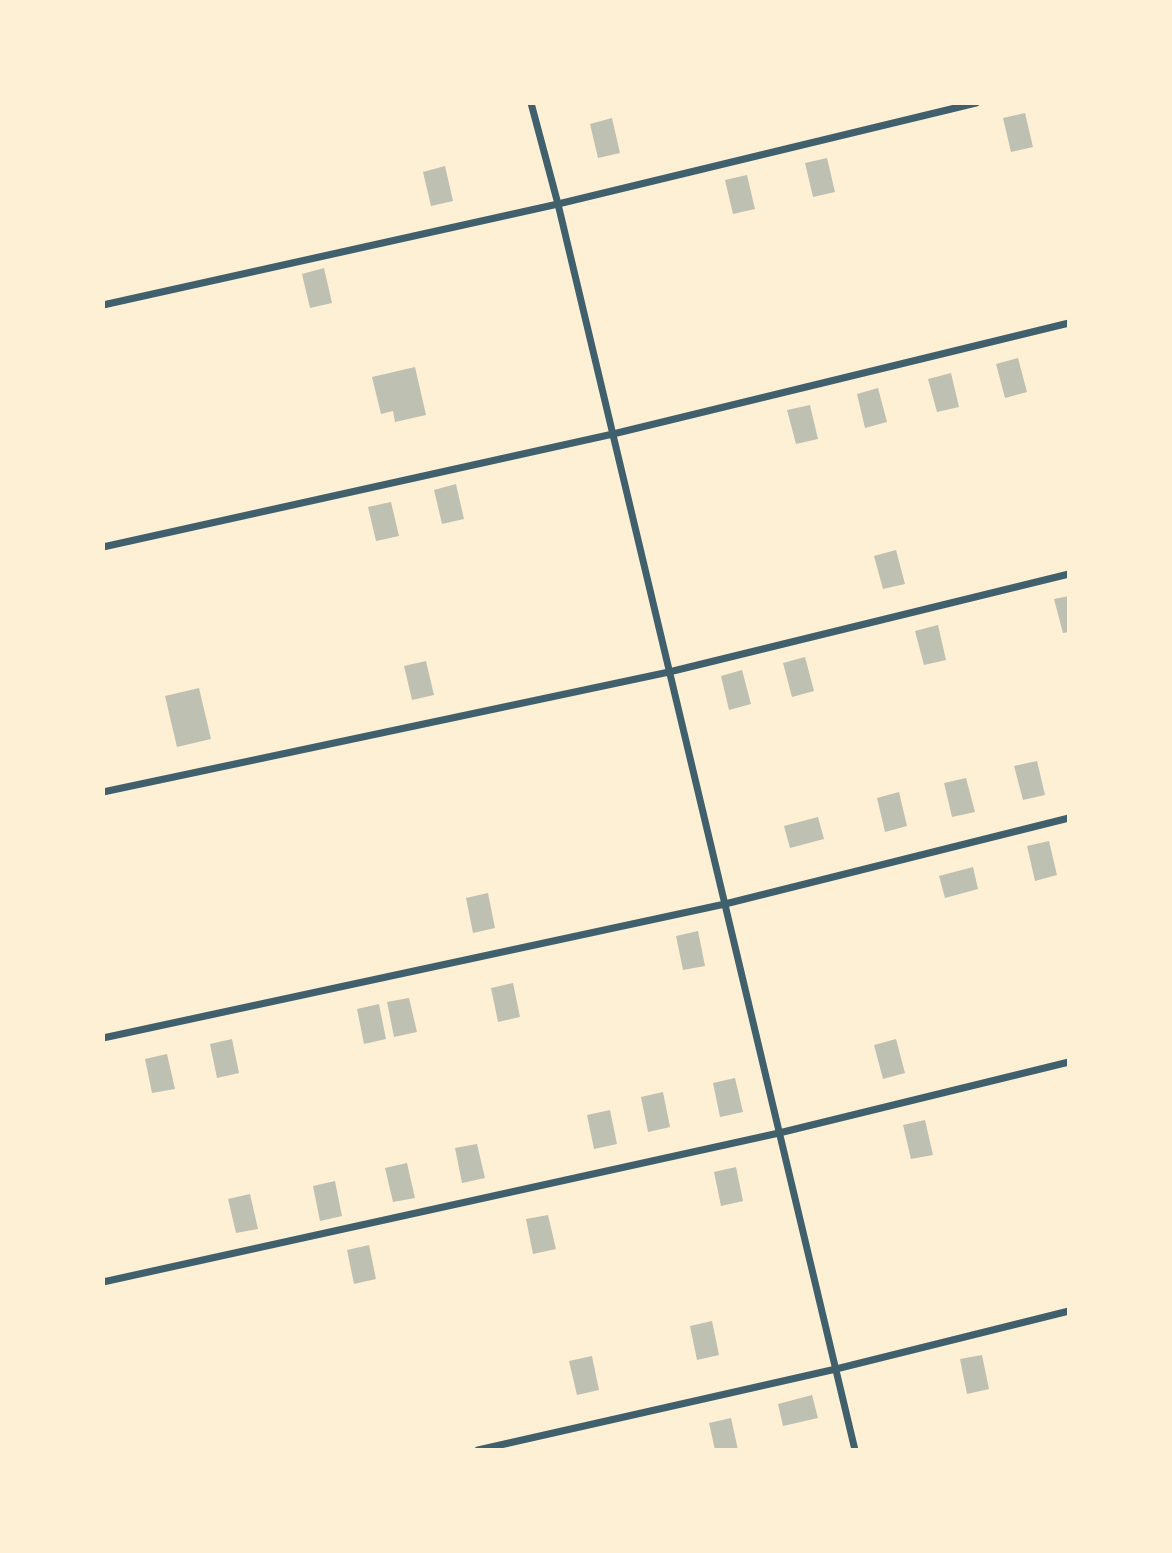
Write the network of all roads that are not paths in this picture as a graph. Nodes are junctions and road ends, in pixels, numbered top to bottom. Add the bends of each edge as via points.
1 (530, 103) edge
2 (976, 103) edge
3 (558, 204) junction
4 (103, 305) edge
5 (1069, 323) edge
6 (613, 434) junction
7 (103, 547) edge
8 (1069, 574) edge
9 (669, 672) junction
10 (103, 792) edge
11 (1069, 818) edge
12 (725, 904) junction
13 (103, 1038) edge
14 (1069, 1062) edge
15 (779, 1133) junction
16 (103, 1282) edge
17 (1069, 1311) edge
18 (835, 1369) junction
19 (478, 1450) edge
20 (855, 1450) edge

1 - 3 street
2 - 3 street
3 - 4 street
3 - 6 street
5 - 6 street
6 - 7 street
6 - 9 street
8 - 9 street
9 - 10 street
9 - 12 street
11 - 12 street
12 - 13 street
12 - 15 street
14 - 15 street
15 - 16 street
15 - 18 street
17 - 18 street
18 - 19 street
18 - 20 street

